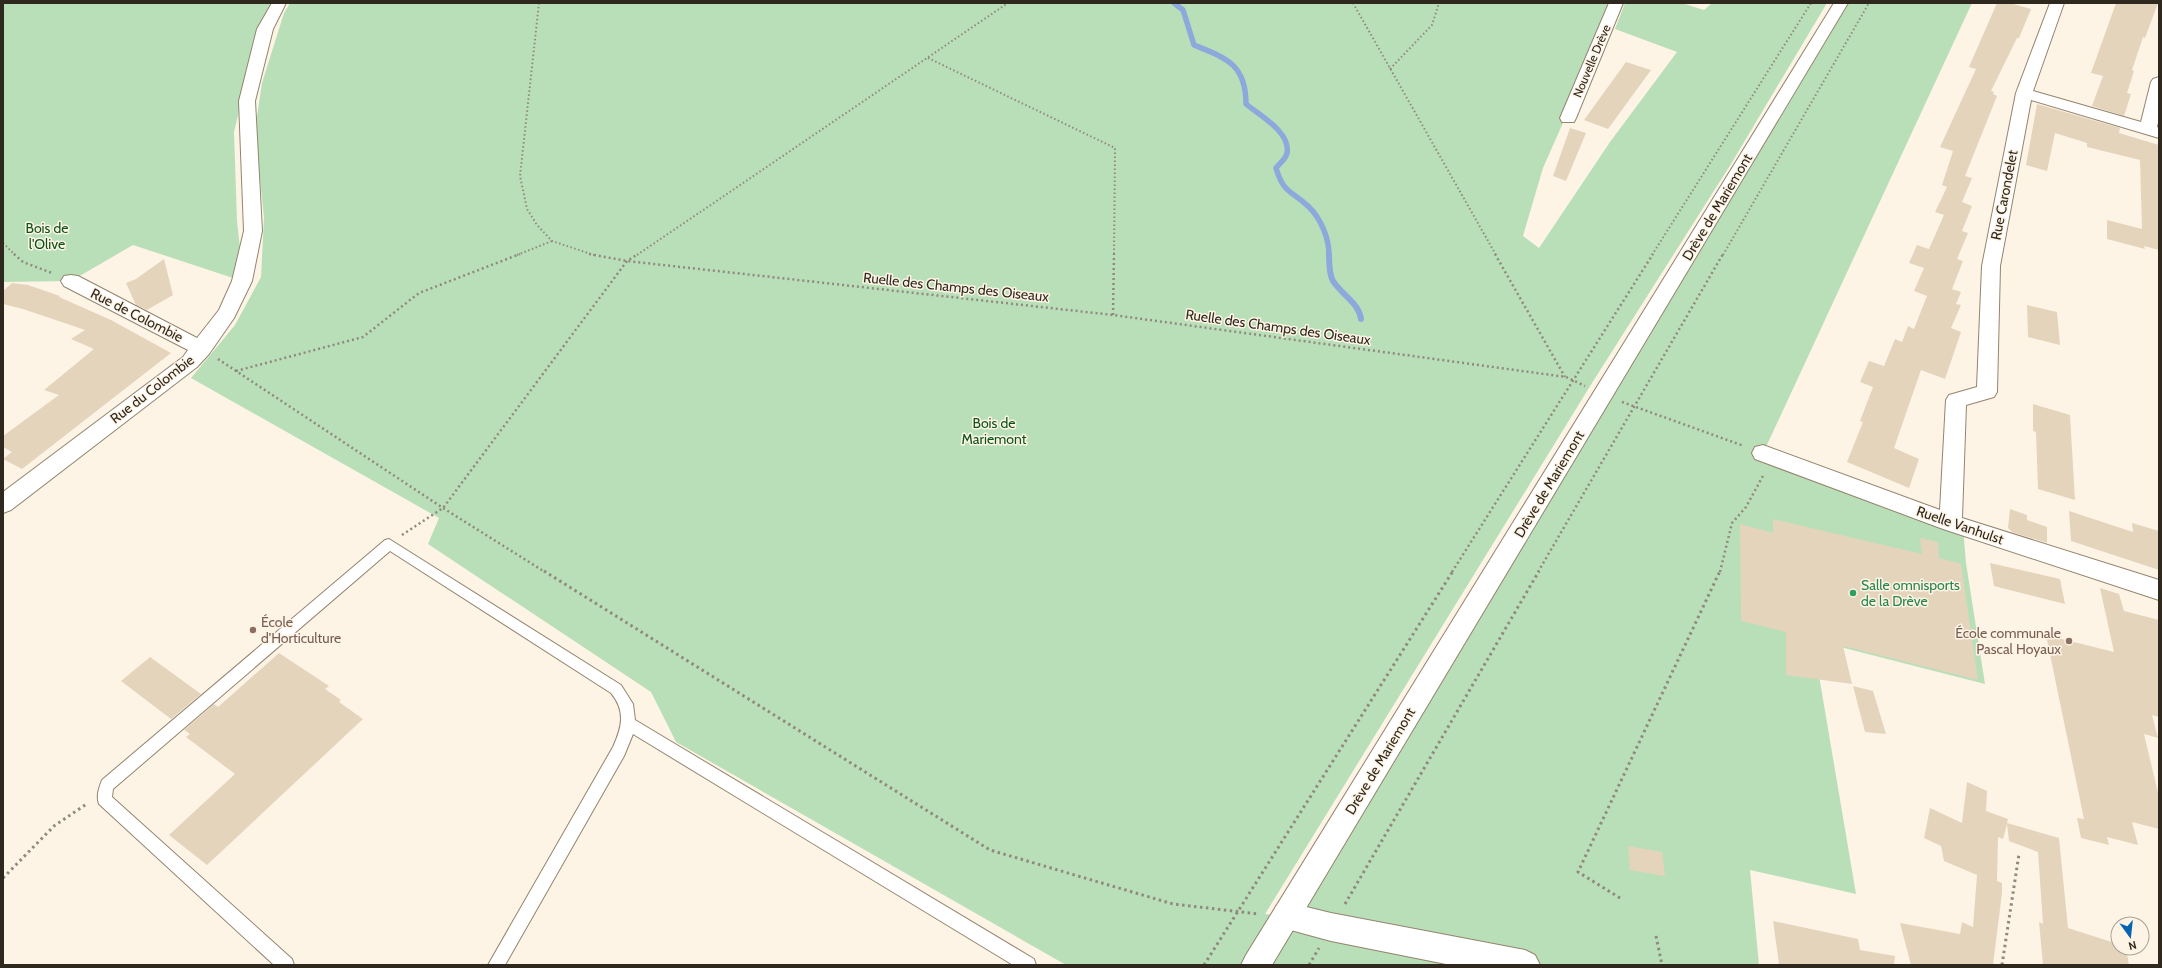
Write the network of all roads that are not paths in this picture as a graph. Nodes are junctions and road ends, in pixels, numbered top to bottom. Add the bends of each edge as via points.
1 (279, 3) edge
2 (1616, 3) edge
3 (1841, 3) edge
4 (2057, 3) edge
5 (2159, 82) edge
6 (2024, 93) junction
7 (1568, 118) dead end
8 (2154, 131) edge
9 (71, 281) road end
10 (202, 348) junction
11 (1768, 455) road end
12 (3, 504) edge
13 (1951, 523) junction
14 (2159, 590) edge
15 (629, 724) junction
16 (1286, 916) junction
17 (286, 965) edge
18 (496, 965) edge
19 (1028, 965) edge
20 (1256, 965) edge
21 (1525, 965) edge

1 - 10 street, Rue du Colombie via 265,29 247,101 253,231 242,281 227,313
2 - 7 street, Nouvelle Drève
3 - 16 street, Drève de Mariemont
4 - 6 street, Rue Carondelet
5 - 8 street
6 - 8 street
6 - 13 street, Rue Carondelet via 1991,266 1988,392 1956,400
9 - 10 street, Rue de Colombie
10 - 12 street, Rue du Colombie via 190,362
11 - 13 street, Ruelle Vanhulst
13 - 14 street, Ruelle Vanhulst
15 - 17 lane via 626,698 616,689 389,544 107,785 104,799
15 - 18 lane via 619,751
15 - 19 lane
16 - 20 street, Drève de Mariemont
16 - 21 street

